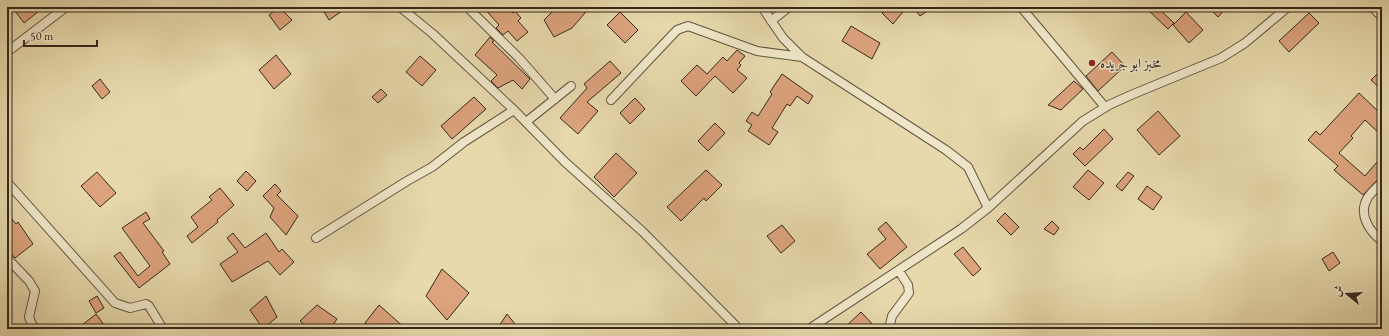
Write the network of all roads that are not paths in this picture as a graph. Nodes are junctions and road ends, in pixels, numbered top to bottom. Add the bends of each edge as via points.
1 (66, 7) edge
2 (400, 7) edge
3 (467, 7) edge
4 (762, 7) edge
5 (789, 7) edge
6 (1021, 7) edge
7 (1288, 7) edge
8 (1372, 7) edge
9 (1382, 17) edge
10 (771, 20) junction
11 (7, 52) edge
12 (802, 57) junction
13 (572, 86) dead end
14 (555, 99) junction
15 (611, 100) dead end
16 (1105, 107) junction
17 (514, 110) junction
18 (526, 122) junction
19 (7, 182) edge
20 (1382, 182) edge
21 (988, 208) junction
22 (316, 238) dead end
23 (1382, 241) edge
24 (7, 258) edge
25 (899, 270) junction
26 (34, 329) edge
27 (163, 329) edge
28 (739, 329) edge
29 (809, 329) edge
30 (889, 329) edge

1 - 11 street
2 - 17 street via 433,34
3 - 14 street via 519,58
4 - 10 street
5 - 10 street
6 - 16 street
7 - 16 street via 1245,43 1221,58
8 - 9 street
10 - 12 street via 783,38
12 - 15 street via 757,51 688,26 677,30
12 - 21 street via 946,150 968,167
13 - 14 street
14 - 18 street
16 - 21 street via 1083,121
17 - 18 street
17 - 22 street via 464,142 432,167
18 - 28 street
19 - 27 street via 115,303 130,308 146,304
20 - 23 street via 1366,200 1364,216 1371,233
21 - 25 street via 961,230
24 - 26 street via 35,291 29,317
25 - 29 street
25 - 30 street via 908,285 909,294 892,316

